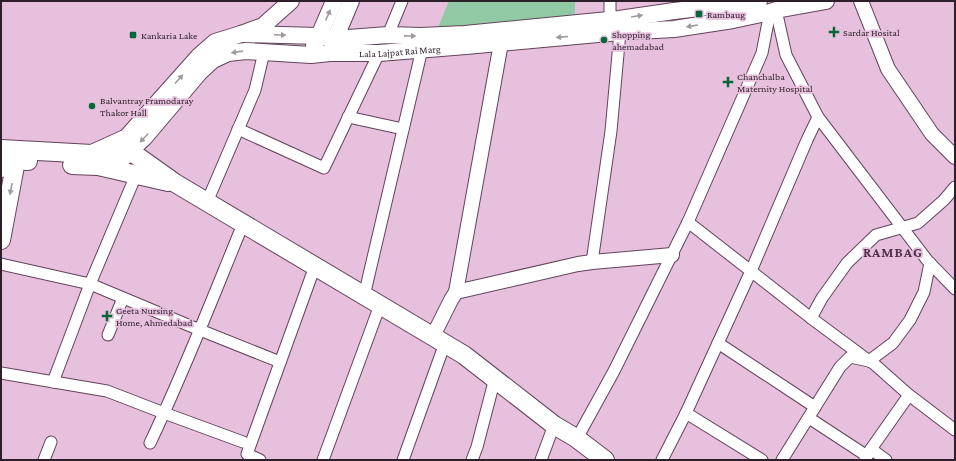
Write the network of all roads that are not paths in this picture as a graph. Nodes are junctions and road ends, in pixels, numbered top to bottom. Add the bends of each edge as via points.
1 (291, 1) edge
2 (334, 1) edge
3 (351, 1) edge
4 (402, 1) edge
5 (610, 1) edge
6 (759, 1) edge
7 (826, 1) edge
8 (861, 1) edge
9 (731, 3) edge
10 (773, 11) junction
11 (610, 20) junction
12 (620, 32) junction
13 (241, 34) junction
14 (388, 35) junction
15 (319, 36) junction
16 (501, 43) junction
17 (332, 46) junction
18 (422, 49) junction
19 (264, 52) junction
20 (379, 53) junction
21 (311, 55) junction
22 (348, 117) junction
23 (818, 117) junction
24 (238, 128) junction
25 (403, 129) junction
26 (128, 145) junction
27 (9, 157) edge
28 (955, 158) edge
29 (98, 166) junction
30 (136, 175) junction
31 (175, 183) junction
32 (955, 187) edge
33 (207, 202) junction
34 (688, 222) junction
35 (243, 224) junction
36 (902, 227) junction
37 (1, 240) edge
38 (672, 255) junction
39 (592, 262) junction
40 (930, 263) junction
41 (1, 264) edge
42 (315, 266) junction
43 (751, 272) junction
44 (90, 284) junction
45 (955, 289) edge
46 (456, 292) junction
47 (364, 296) junction
48 (123, 298) junction
49 (380, 305) junction
50 (811, 318) junction
51 (200, 330) junction
52 (108, 335) dead end
53 (439, 340) junction
54 (718, 343) junction
55 (869, 361) junction
56 (280, 362) junction
57 (1, 373) edge
58 (495, 378) junction
59 (53, 382) junction
60 (909, 395) junction
61 (815, 407) junction
62 (164, 413) junction
63 (686, 413) junction
64 (809, 418) junction
65 (554, 425) junction
66 (955, 430) edge
67 (576, 438) junction
68 (51, 442) dead end
69 (243, 442) dead end
70 (150, 443) dead end
71 (868, 455) edge
72 (246, 457) edge
73 (44, 460) edge
74 (260, 460) edge
75 (323, 460) edge
76 (403, 460) edge
77 (472, 460) edge
78 (541, 460) edge
79 (605, 460) edge
80 (662, 460) edge
81 (762, 460) edge
82 (782, 460) edge
83 (886, 460) edge

1 - 13 main road via 263,26
15 -> 2 main road
3 - 17 main road
4 - 14 street
5 - 11 street
6 - 9 main road, Lala Lajpat Rai Marg
7 - 10 main road, Lala Lajpat Rai Marg
8 - 28 street via 888,70 932,134
11 -> 9 main road, Lala Lajpat Rai Marg
10 -> 12 main road, Lala Lajpat Rai Marg via 674,29
10 - 23 street via 786,55
10 - 34 street via 762,54
14 -> 11 main road, Lala Lajpat Rai Marg via 465,34
12 -> 16 main road, Lala Lajpat Rai Marg
12 - 39 street via 611,130
13 -> 15 main road, Lala Lajpat Rai Marg
26 -> 13 main road via 199,56 215,42
14 - 17 main road, Lala Lajpat Rai Marg
15 - 17 main road, Lala Lajpat Rai Marg
15 - 21 main road
16 - 18 main road, Lala Lajpat Rai Marg
16 - 46 street
17 - 20 main road, Lala Lajpat Rai Marg
17 - 21 main road, Lala Lajpat Rai Marg
18 - 20 main road, Lala Lajpat Rai Marg
18 - 25 street
19 - 21 main road, Lala Lajpat Rai Marg
19 - 24 street via 255,90
19 -> 26 main road, Lala Lajpat Rai Marg via 228,53 213,60 144,138
20 - 22 street
22 - 24 street via 324,168
22 - 25 street
23 - 36 street
23 - 43 street
24 - 33 street
25 - 47 street
26 - 27 main road via 92,154
26 - 29 main road, Lala Lajpat Rai Marg via 124,156
26 - 31 main road
27 - 29 main road, Lala Lajpat Rai Marg
27 -> 37 main road
29 - 30 main road
30 - 31 main road
30 - 44 street
31 - 33 main road
32 - 36 street via 918,223
33 - 35 main road
34 - 38 street
34 - 43 street
35 - 42 main road
35 - 51 street
36 - 40 street
36 - 50 street via 876,235 847,263
38 - 39 street
38 - 67 street via 614,370
39 - 46 street
40 - 45 street
40 - 55 street via 924,292 910,320 893,343
41 - 44 street
42 - 47 main road
42 - 56 street
43 - 50 street
43 - 54 street
44 - 48 street
44 - 59 street
46 - 53 street via 451,300
47 - 49 main road
48 - 51 street
48 - 52 street
49 - 53 main road
49 - 75 street
50 - 55 street
51 - 56 street
51 - 62 street
53 - 58 main road
53 - 76 street
54 - 61 street
54 - 63 street
55 - 60 street
55 - 61 street via 850,358 840,368
56 - 72 street
57 - 59 street
58 - 65 main road
58 - 77 street
59 - 62 street via 107,391
60 - 66 street
60 - 71 street
61 - 64 street
62 - 69 street
62 - 70 street
63 - 80 street
63 - 81 street
64 - 71 street
64 - 82 street
65 - 67 main road
65 - 78 street
67 - 79 main road
68 - 73 street
71 - 83 street
72 - 74 street

